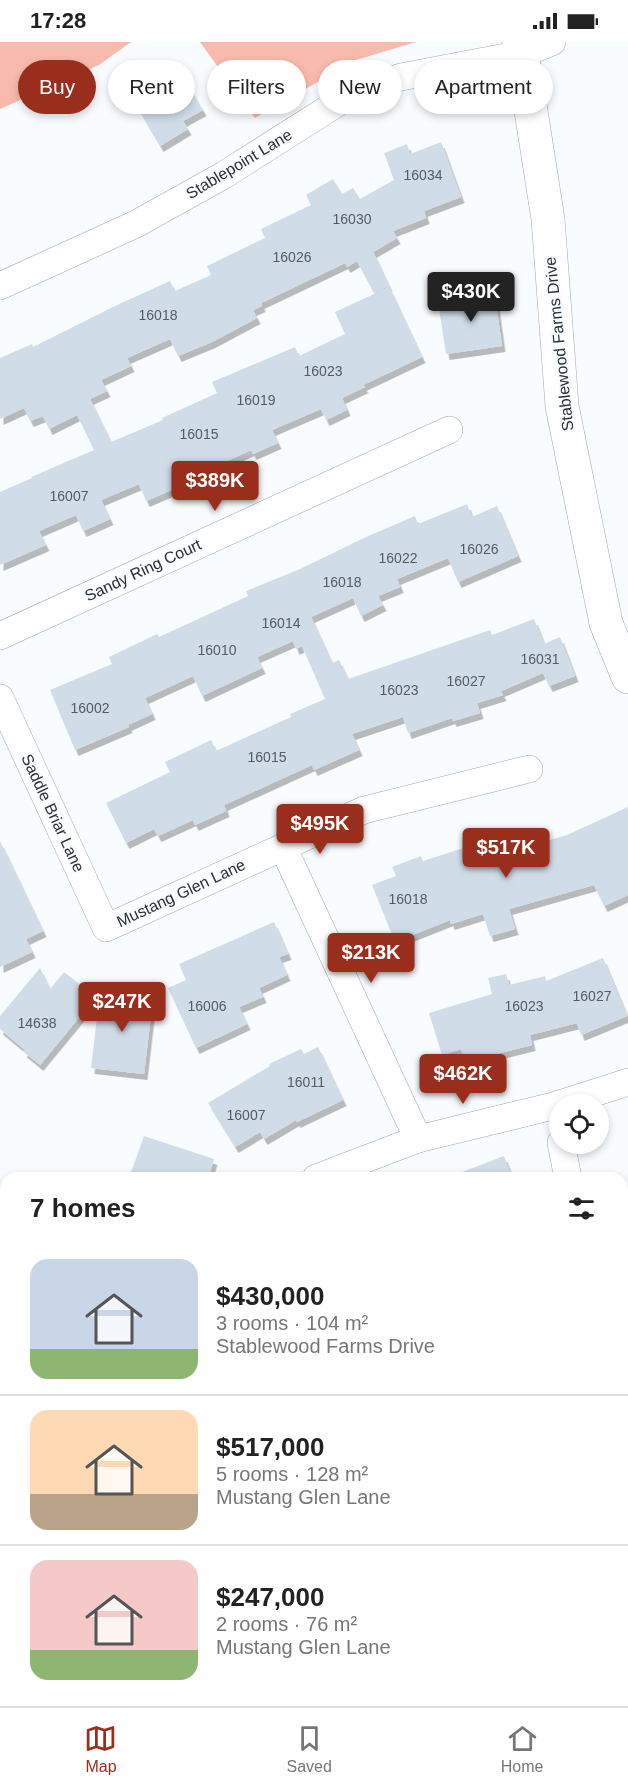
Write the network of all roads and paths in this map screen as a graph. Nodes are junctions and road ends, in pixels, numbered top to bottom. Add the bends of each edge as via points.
1 (531, 46) edge
2 (0, 286) edge
3 (449, 429) dead end
4 (0, 636) edge
5 (628, 677) edge
6 (0, 698) edge
7 (529, 769) dead end
8 (283, 847) junction
9 (106, 928) joint
10 (628, 1082) edge
11 (590, 1094) edge
12 (549, 1107) edge
13 (418, 1139) junction
14 (563, 1154) edge
15 (332, 1172) edge
16 (567, 1172) edge

1 - 2 street, Stablepoint Lane via 401,77 353,93 224,176 136,224
1 - 5 street, Stablewood Farms Drive via 562,406 606,623
3 - 4 street, Sandy Ring Court
6 - 9 street, Saddle Briar Lane
7 - 8 street, Mustang Glen Lane via 364,810
8 - 9 street, Mustang Glen Lane
8 - 13 street
10 - 11 street
12 - 13 street
13 - 15 street
14 - 16 street

